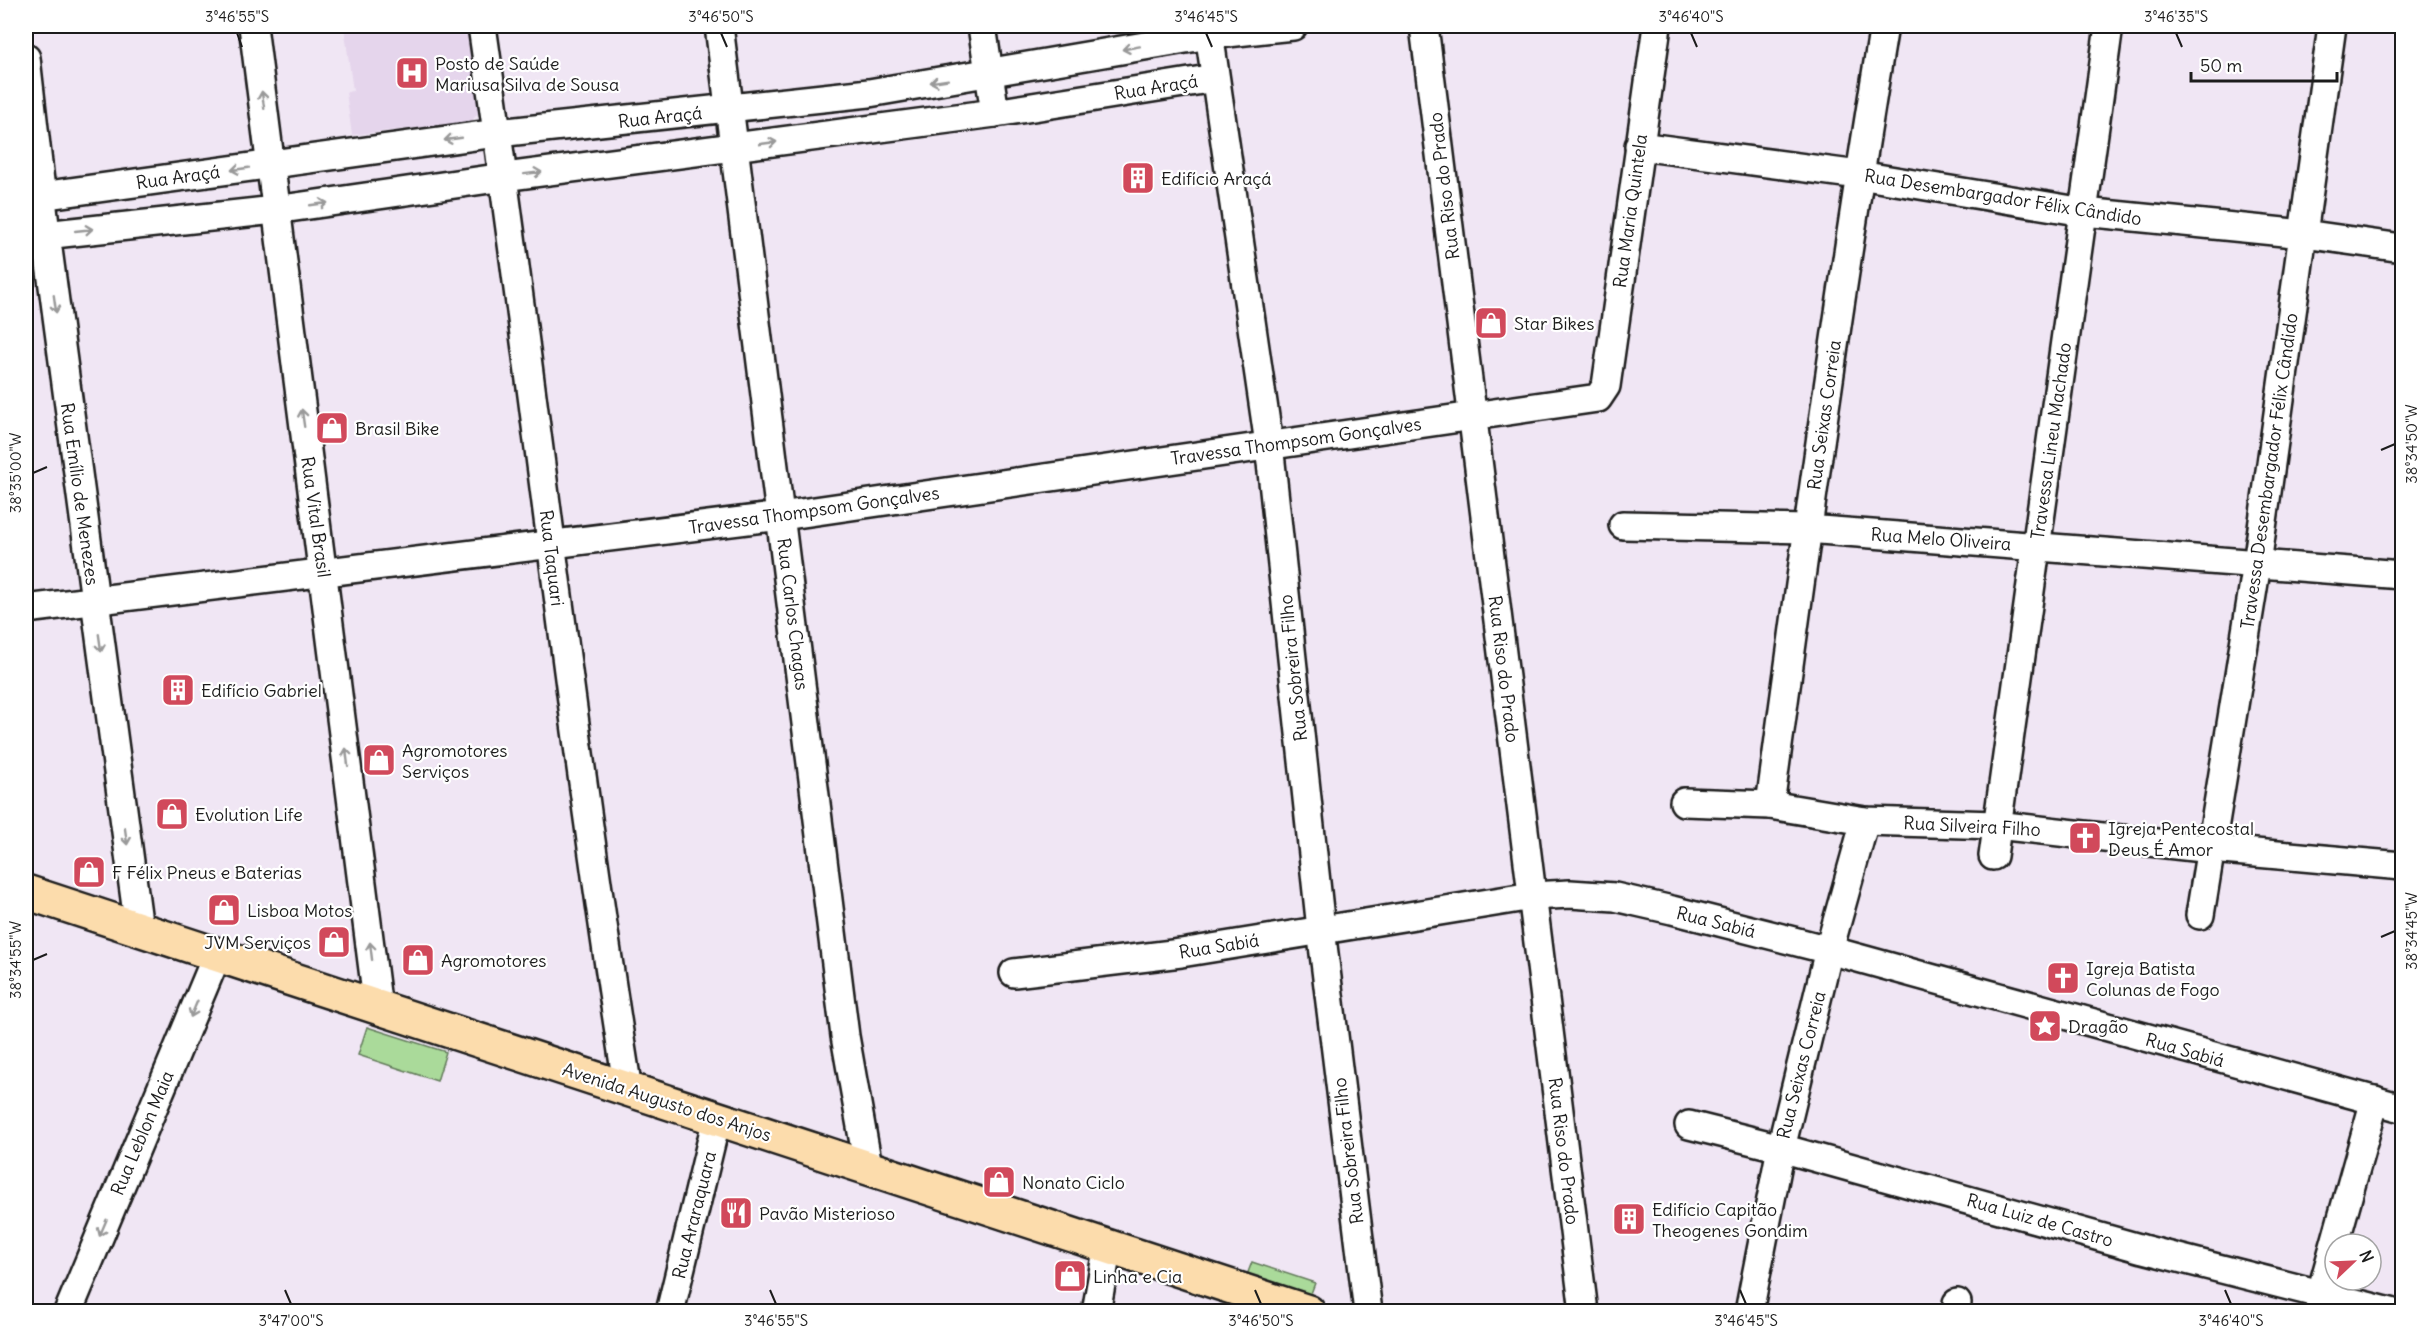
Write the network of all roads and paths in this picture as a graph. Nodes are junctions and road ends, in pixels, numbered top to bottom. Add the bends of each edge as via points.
1 (253, 26) edge
2 (482, 26) edge
3 (719, 26) edge
4 (982, 26) edge
5 (1293, 26) edge
6 (1424, 26) edge
7 (1657, 26) edge
8 (1884, 26) edge
9 (2109, 26) edge
10 (2332, 26) edge
11 (1209, 30) edge
12 (26, 58) edge
13 (990, 73) junction
14 (1215, 78) junction
15 (730, 109) junction
16 (995, 113) junction
17 (497, 133) junction
18 (1639, 146) junction
19 (733, 148) junction
20 (272, 164) junction
21 (1859, 175) junction
22 (504, 177) junction
23 (34, 197) edge
24 (275, 210) junction
25 (2084, 212) junction
26 (2304, 234) junction
27 (36, 236) edge
28 (2403, 248) edge
29 (1601, 396) joint
30 (1472, 417) junction
31 (1269, 444) junction
32 (781, 516) junction
33 (1623, 525) dead end
34 (1807, 529) junction
35 (551, 545) junction
36 (2036, 546) junction
37 (2257, 564) junction
38 (324, 574) junction
39 (2403, 575) edge
40 (94, 600) junction
41 (26, 609) edge
42 (1684, 802) dead end
43 (1770, 805) junction
44 (1865, 821) junction
45 (1996, 825) junction
46 (2211, 849) junction
47 (1992, 856) dead end
48 (2403, 866) edge
49 (26, 892) edge
50 (1532, 896) junction
51 (2200, 915) dead end
52 (138, 929) junction
53 (1321, 929) junction
54 (1829, 950) junction
55 (217, 955) junction
56 (1014, 973) dead end
57 (378, 1009) junction
58 (628, 1090) junction
59 (2375, 1100) junction
60 (2403, 1108) edge
61 (717, 1118) junction
62 (1689, 1125) dead end
63 (1781, 1148) junction
64 (868, 1166) junction
65 (1108, 1245) junction
66 (2321, 1293) junction
67 (1301, 1310) edge
68 (68, 1311) edge
69 (670, 1311) edge
70 (1096, 1311) edge
71 (1368, 1311) edge
72 (1584, 1311) edge
73 (1749, 1311) edge
74 (2391, 1311) edge

20 -> 1 street, Rua Vital Brasil
2 - 17 street, Rua Taquari
3 - 15 street, Rua Carlos Chagas
4 - 13 street
5 - 11 street, Rua Araçá
6 - 30 street, Rua Riso do Prado
7 - 18 street, Rua Maria Quintela
8 - 21 street, Rua Seixas Correia
9 - 25 street, Travessa Lineu Machado
10 - 26 street, Travessa Desembargador Félix Cândido
11 -> 13 street, Rua Araçá
11 - 14 street, Rua Sobreira Filho
12 - 23 street, Rua Emílio de Menezes
13 -> 15 street, Rua Araçá via 869,93
13 - 16 street
14 - 16 street, Rua Araçá
14 - 31 street, Rua Sobreira Filho
15 - 17 street, Rua Araçá
15 - 19 street, Rua Carlos Chagas
19 -> 16 street, Rua Araçá
17 -> 20 street, Rua Araçá
17 - 22 street, Rua Taquari
18 - 21 street, Rua Desembargador Félix Cândido
18 - 29 street, Rua Maria Quintela via 1606,386
22 -> 19 street, Rua Araçá
19 - 32 street, Rua Carlos Chagas
20 -> 23 street, Rua Araçá
20 - 24 street, Rua Vital Brasil
21 - 25 street, Rua Desembargador Félix Cândido
21 - 34 street, Rua Seixas Correia
24 -> 22 street, Rua Araçá
22 - 35 street, Rua Taquari
23 - 27 street, Rua Emílio de Menezes
27 -> 24 street, Rua Araçá
38 -> 24 street, Rua Vital Brasil
25 - 26 street, Rua Desembargador Félix Cândido
25 - 36 street, Travessa Lineu Machado
26 - 28 street, Rua Desembargador Félix Cândido
26 - 37 street, Travessa Desembargador Félix Cândido
27 -> 40 street, Rua Emílio de Menezes
29 - 30 street, Travessa Thompsom Gonçalves
30 - 31 street, Travessa Thompsom Gonçalves
30 - 50 street, Rua Riso do Prado
31 - 32 street, Travessa Thompsom Gonçalves
31 - 53 street, Rua Sobreira Filho
32 - 35 street, Travessa Thompsom Gonçalves
32 - 64 street, Rua Carlos Chagas via 845,1036
33 - 34 street, Rua Melo Oliveira
34 - 36 street, Rua Melo Oliveira
34 - 43 street, Rua Seixas Correia
35 - 38 street, Travessa Thompsom Gonçalves
35 - 58 street, Rua Taquari
36 - 37 street, Rua Melo Oliveira
36 - 45 street, Travessa Lineu Machado
37 - 39 street, Rua Melo Oliveira
37 - 46 street, Travessa Desembargador Félix Cândido
38 - 40 street, Travessa Thompsom Gonçalves
57 -> 38 street, Rua Vital Brasil
40 - 41 street, Travessa Thompsom Gonçalves
40 -> 52 street, Rua Emílio de Menezes
42 - 43 street, Rua Silveira Filho
43 - 44 street, Rua Silveira Filho
44 - 45 street, Rua Silveira Filho
44 - 54 street, Rua Seixas Correia
45 - 46 street, Rua Silveira Filho
45 - 47 street, Travessa Lineu Machado
46 - 48 street, Rua Silveira Filho
46 - 51 street, Travessa Desembargador Félix Cândido
49 - 52 main road, Avenida Augusto dos Anjos
50 - 53 street, Rua Sabiá
50 - 54 street, Rua Sabiá via 1615,897
50 - 72 street, Rua Riso do Prado
52 - 55 main road, Avenida Augusto dos Anjos
53 - 56 street, Rua Sabiá via 1181,953
53 - 71 street, Rua Sobreira Filho
54 - 59 street, Rua Sabiá
54 - 63 street, Rua Seixas Correia
55 - 57 main road, Avenida Augusto dos Anjos
55 -> 68 street, Rua Leblon Maia
57 - 58 main road, Avenida Augusto dos Anjos
58 - 61 main road, Avenida Augusto dos Anjos
59 - 60 street, Rua Sabiá
59 - 66 street
61 - 64 main road, Avenida Augusto dos Anjos
61 - 69 street, Rua Araraquara
62 - 63 street, Rua Luiz de Castro
63 - 66 street, Rua Luiz de Castro via 2143,1249
63 - 73 street, Rua Seixas Correia
64 - 65 main road, Avenida Augusto dos Anjos
65 - 67 main road, Avenida Augusto dos Anjos
65 - 70 street
66 - 74 street, Rua Luiz de Castro

